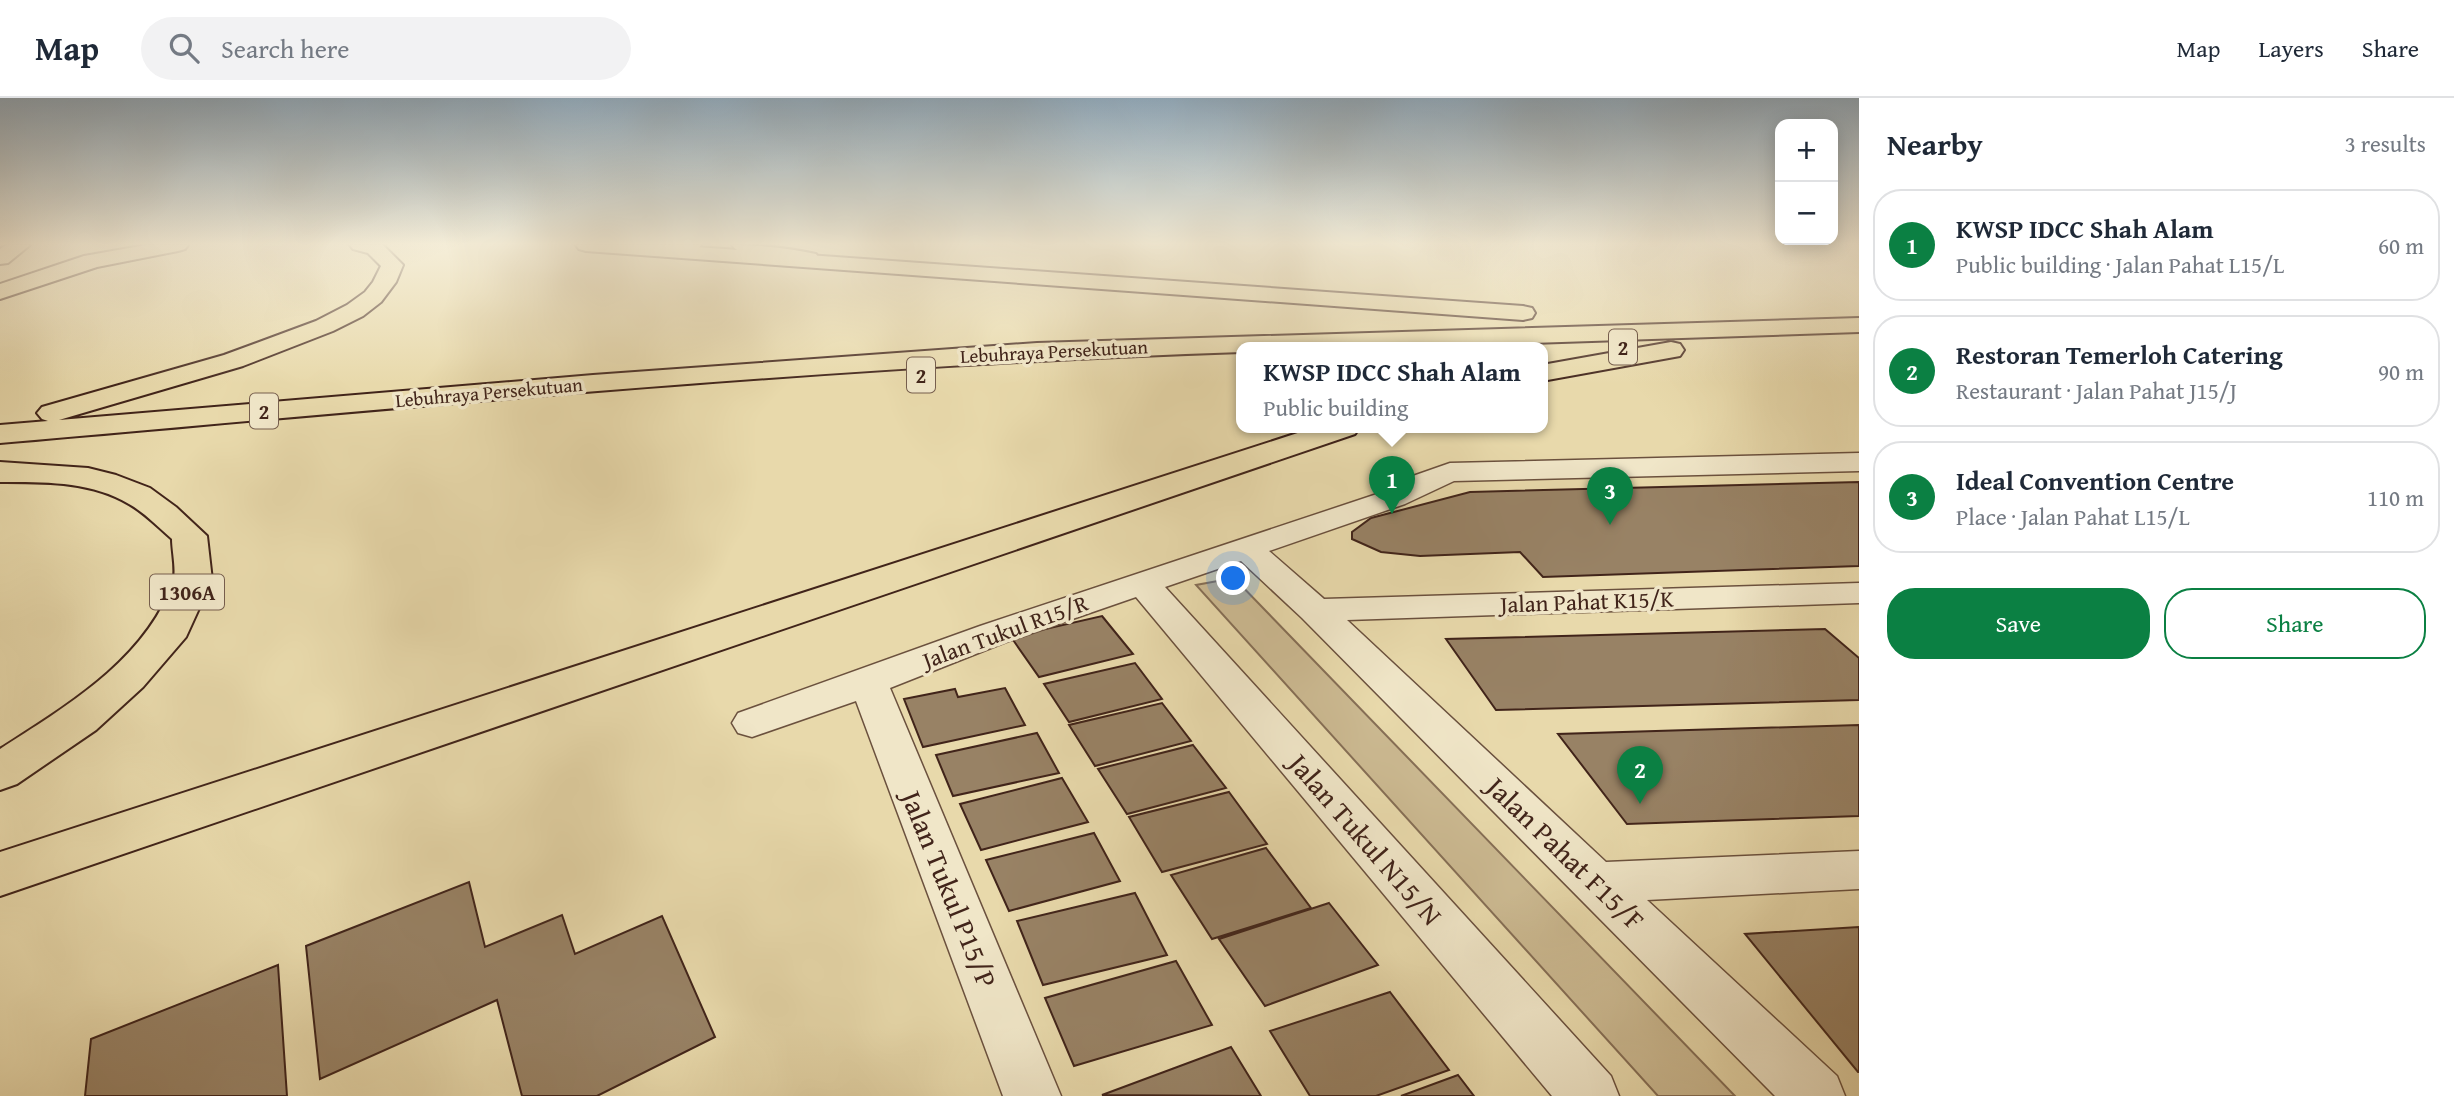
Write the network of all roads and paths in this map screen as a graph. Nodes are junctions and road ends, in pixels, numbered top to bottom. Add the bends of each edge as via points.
1 (378, 292) edge
2 (1234, 292) edge
3 (1859, 325) edge
4 (1792, 326) junction
5 (1859, 340) edge
6 (1309, 342) edge
7 (1236, 344) edge
8 (1704, 345) junction
9 (1548, 349) edge
10 (1236, 358) edge
11 (1548, 372) edge
12 (0, 428) edge
13 (0, 433) edge
14 (1328, 433) edge
15 (135, 439) junction
16 (0, 452) edge
17 (1859, 462) edge
18 (0, 470) edge
19 (1246, 548) junction
20 (1142, 582) junction
21 (1859, 593) edge
22 (1315, 610) junction
23 (868, 682) junction
24 (752, 723) dead end
25 (0, 772) edge
26 (1859, 870) edge
27 (0, 874) edge
28 (1596, 882) junction
29 (1032, 1096) edge
30 (1590, 1096) edge
31 (1816, 1096) edge

1 - 12 main road via 333,323 263,351
2 - 4 main road via 1579,317
3 - 4 main road, Lebuhraya Persekutuan / 2
4 - 6 main road, Lebuhraya Persekutuan / 2
5 - 8 main road, 2
7 - 13 main road, Lebuhraya Persekutuan / 2 via 1037,351
8 - 9 main road, 2
8 - 11 main road
10 - 15 main road, Lebuhraya Persekutuan / 2 via 824,382
14 - 27 main road
15 - 16 main road, Lebuhraya Persekutuan / 2
15 - 18 main road
17 - 19 street, Jalan Tukul R15/R via 1450,472 1394,498
18 - 25 main road, 1306A via 96,479 139,496 189,536 193,580 166,636 128,677 80,719
19 - 20 street, Jalan Tukul R15/R
19 - 22 street, Jalan Pahat F15/F
20 - 23 street, Jalan Tukul R15/R
20 - 30 street, Jalan Tukul N15/N
21 - 22 street, Jalan Pahat K15/K
22 - 28 street, Jalan Pahat F15/F
23 - 24 street, Jalan Tukul R15/R
23 - 29 street, Jalan Tukul P15/P
26 - 28 street
28 - 31 street, Jalan Pahat F15/F

